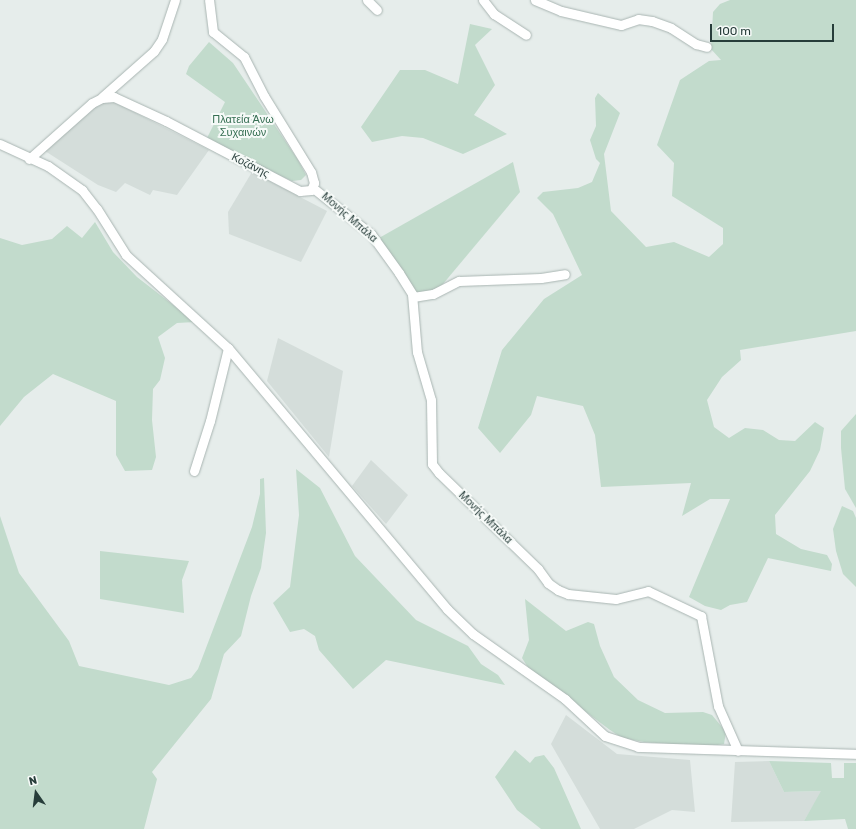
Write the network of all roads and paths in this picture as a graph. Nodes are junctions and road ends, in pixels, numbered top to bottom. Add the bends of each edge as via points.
1 (175, 0) edge
2 (209, 0) edge
3 (367, 0) edge
4 (483, 0) edge
5 (535, 0) edge
6 (377, 10) dead end
7 (526, 35) dead end
8 (706, 47) dead end
9 (99, 99) junction
10 (0, 144) edge
11 (29, 159) junction
12 (313, 188) junction
13 (565, 274) dead end
14 (413, 297) junction
15 (228, 348) junction
16 (194, 471) dead end
17 (738, 751) junction
18 (856, 754) edge

1 - 9 street via 162,39 154,51
2 - 12 street via 213,32 244,57 264,96 311,172
3 - 6 street
4 - 7 street via 494,14
5 - 8 street via 561,11 621,25 638,19 652,21
9 - 11 street
9 - 12 street, Κοζάνης via 121,98 300,191 308,192
10 - 11 street
11 - 15 street via 60,173 82,190 126,255
12 - 14 street, Μονής Μπάλα via 371,234
13 - 14 street via 541,278 459,281 433,294
14 - 17 street, Μονής Μπάλα via 417,352 431,400 432,464 538,569 548,583 558,590 568,594 616,599 648,591 701,616 718,706
15 - 16 street via 210,421
15 - 17 street via 413,571 470,631 565,699 605,736 638,747
17 - 18 street

